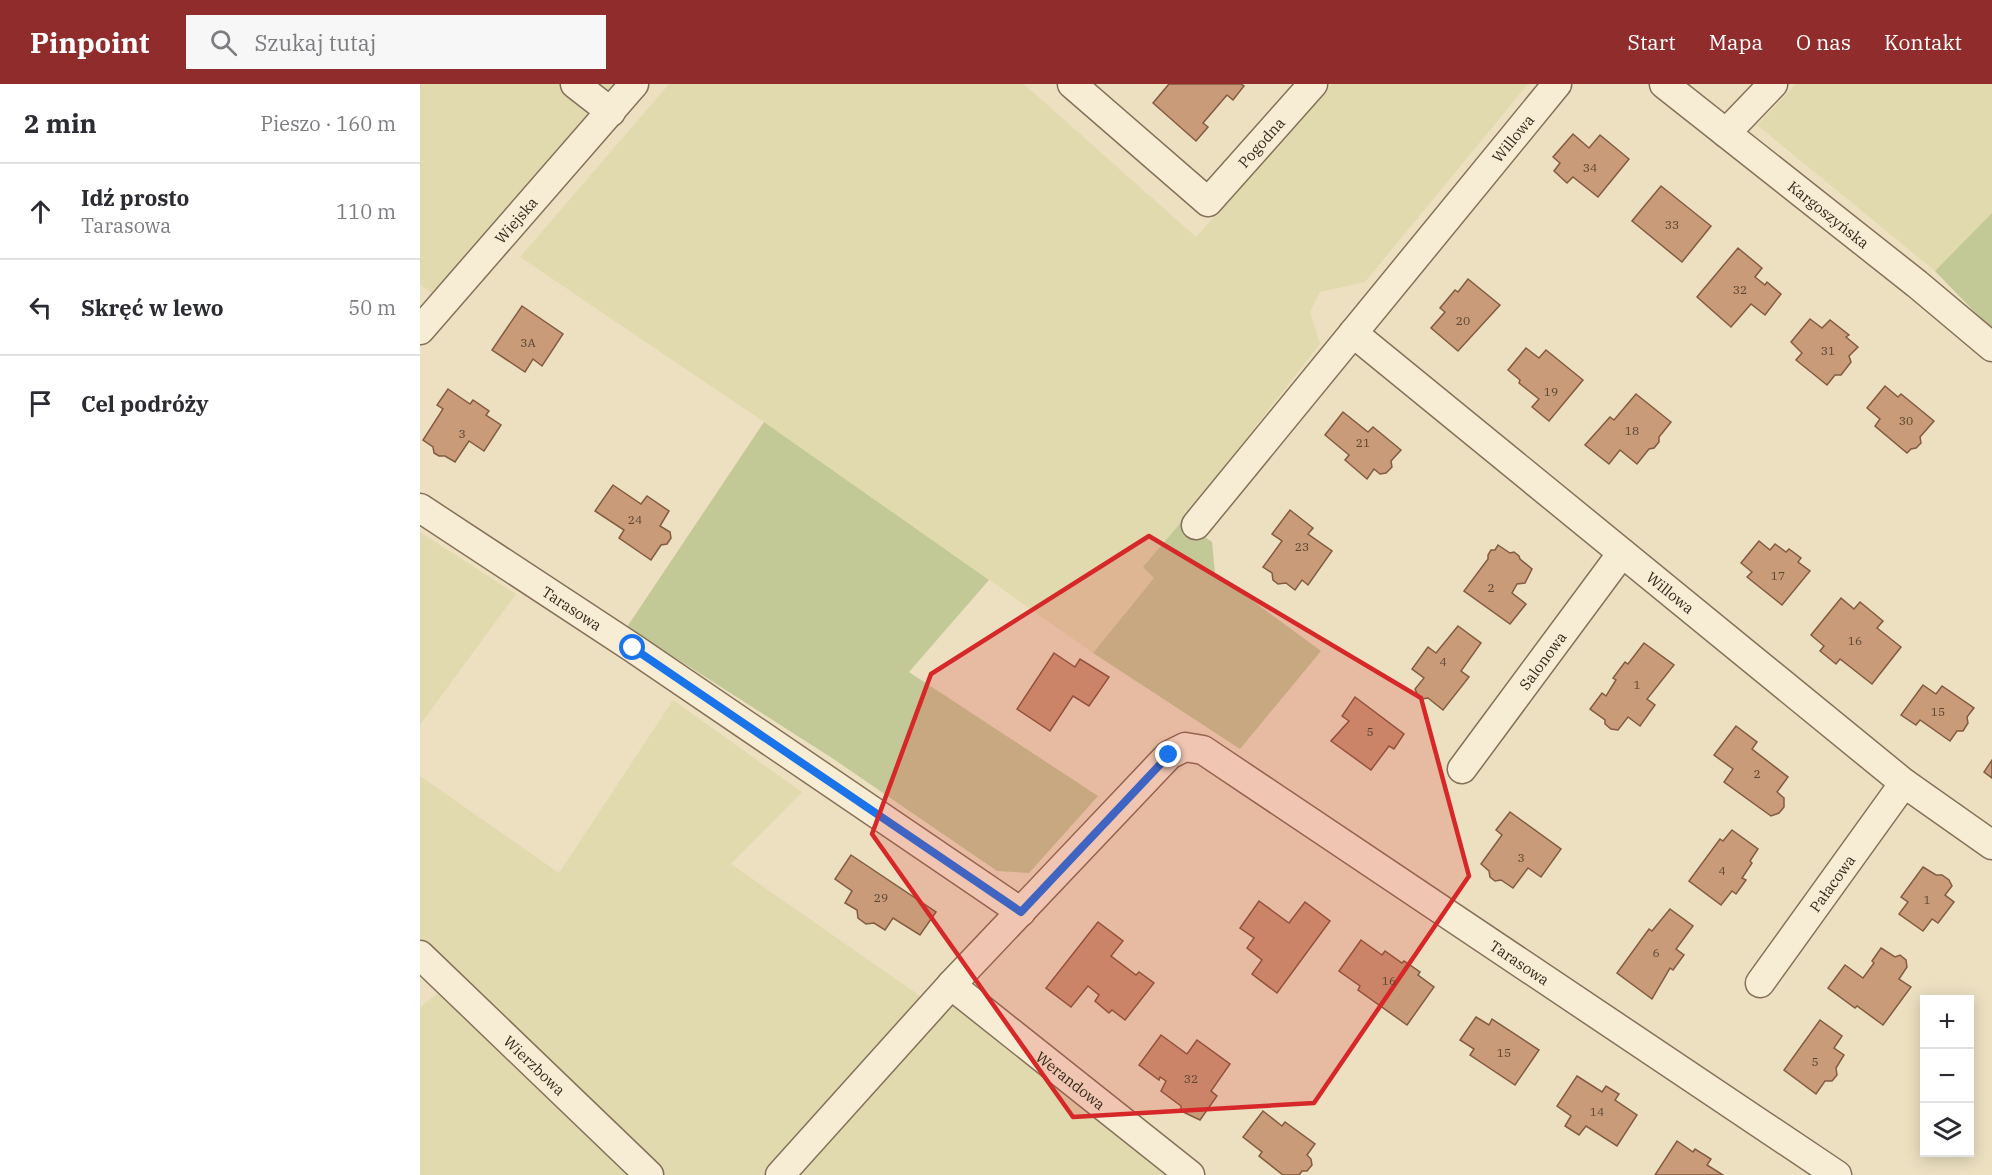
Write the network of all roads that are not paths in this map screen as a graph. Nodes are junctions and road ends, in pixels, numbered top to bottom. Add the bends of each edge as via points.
1 (575, 84) edge
2 (634, 84) edge
3 (1072, 84) edge
4 (1313, 84) edge
5 (1557, 84) edge
6 (1664, 84) edge
7 (1773, 84) edge
8 (611, 112) junction
9 (1726, 133) junction
10 (420, 330) edge
11 (1353, 333) junction
12 (1992, 347) edge
13 (420, 508) edge
14 (1196, 525) dead end
15 (1622, 553) junction
16 (1462, 769) dead end
17 (1904, 783) junction
18 (1992, 845) edge
19 (1021, 912) junction
20 (420, 955) edge
21 (1760, 983) dead end
22 (951, 986) junction
23 (649, 1175) edge
24 (780, 1175) edge
25 (1190, 1175) edge
26 (1837, 1175) edge

1 - 8 street
2 - 8 street
3 - 4 street, Pogodna via 1208,202
5 - 11 street, Willowa
6 - 9 street, Kargoszyńska
7 - 9 street
8 - 10 street, Wiejska
9 - 12 street, Kargoszyńska
11 - 14 street, Willowa
11 - 15 street, Willowa
13 - 19 street, Tarasowa
15 - 16 street, Salonowa
15 - 17 street, Willowa
17 - 18 street, Willowa
17 - 21 street, Pałacowa
19 - 22 street
19 - 26 street, Tarasowa via 1169,755 1185,747 1203,750
20 - 23 street, Wierzbowa
22 - 24 street
22 - 25 street, Werandowa

